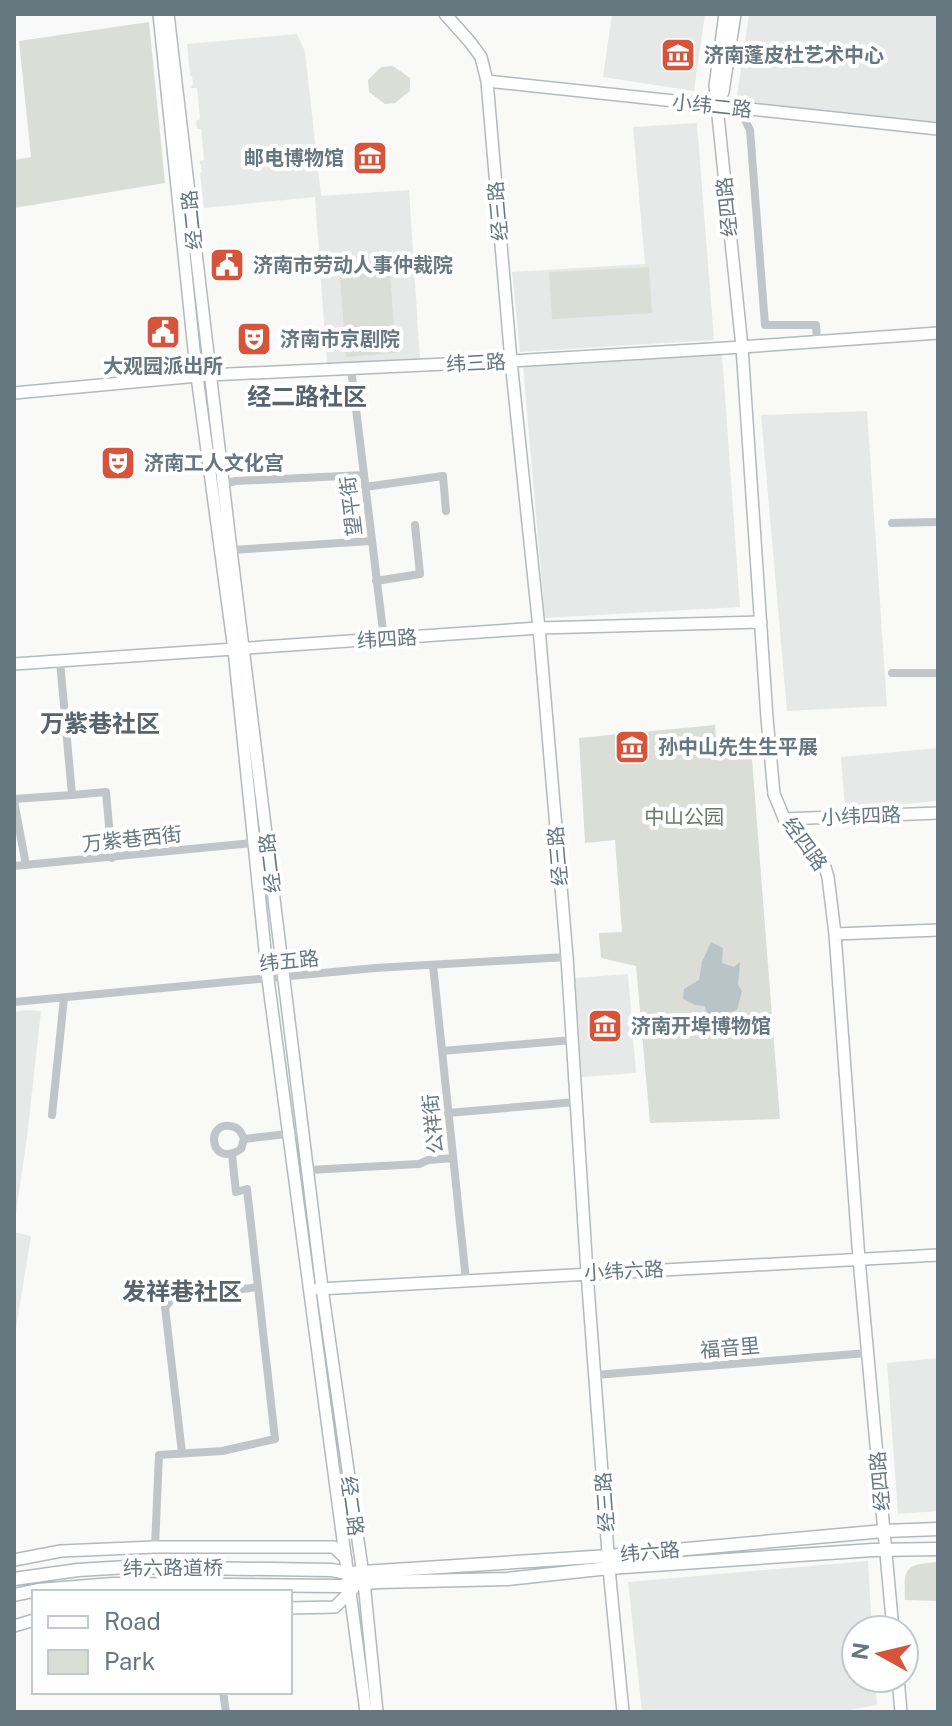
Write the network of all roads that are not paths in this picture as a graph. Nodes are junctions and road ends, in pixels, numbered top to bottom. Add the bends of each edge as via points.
1 (159, 14) edge
2 (168, 14) edge
3 (445, 14) edge
4 (725, 14) edge
5 (735, 14) edge
6 (487, 81) junction
7 (717, 106) junction
8 (744, 109) junction
9 (938, 129) edge
10 (938, 333) edge
11 (817, 342) junction
12 (742, 347) junction
13 (511, 361) junction
14 (351, 368) junction
15 (203, 376) junction
16 (14, 393) edge
17 (364, 475) junction
18 (222, 484) junction
19 (365, 487) junction
20 (446, 511) dead end
21 (938, 522) edge
22 (892, 523) dead end
23 (415, 525) dead end
24 (371, 541) junction
25 (231, 550) junction
26 (376, 581) junction
27 (761, 622) junction
28 (539, 628) junction
29 (384, 639) junction
30 (239, 650) junction
31 (60, 661) junction
32 (14, 664) edge
33 (892, 673) dead end
34 (938, 673) edge
35 (72, 795) junction
36 (14, 800) edge
37 (938, 813) edge
38 (784, 819) junction
39 (253, 843) junction
40 (112, 858) junction
41 (26, 865) junction
42 (14, 866) edge
43 (938, 930) edge
44 (835, 934) junction
45 (567, 957) junction
46 (433, 965) junction
47 (284, 977) junction
48 (268, 979) junction
49 (64, 998) junction
50 (14, 1002) edge
51 (572, 1040) junction
52 (442, 1051) junction
53 (576, 1102) junction
54 (448, 1113) junction
55 (52, 1115) dead end
56 (304, 1132) junction
57 (288, 1134) junction
58 (244, 1139) junction
59 (232, 1155) junction
60 (453, 1158) junction
61 (309, 1170) junction
62 (938, 1255) edge
63 (859, 1259) junction
64 (587, 1273) junction
65 (466, 1280) junction
66 (258, 1287) junction
67 (316, 1289) junction
68 (868, 1353) junction
69 (595, 1375) junction
70 (182, 1453) junction
71 (938, 1529) edge
72 (884, 1531) junction
73 (155, 1547) junction
74 (938, 1549) edge
75 (886, 1550) junction
76 (14, 1560) edge
77 (609, 1562) junction
78 (332, 1570) joint
79 (348, 1577) junction
80 (363, 1577) junction
81 (14, 1579) edge
82 (333, 1586) joint
83 (38, 1590) edge
84 (292, 1608) edge
85 (892, 1614) edge
86 (366, 1712) edge
87 (377, 1712) edge
88 (623, 1712) edge

1 - 15 street, 经二路
2 - 15 street, 经二路
3 - 6 street, 经三路 via 481,57
4 - 7 street, 经四路
5 - 7 street, 经四路
6 - 7 street, 小纬二路
6 - 13 street, 经三路
7 - 8 street, 小纬二路
7 - 12 street, 经四路
8 - 9 street, 小纬二路
8 - 11 street via 765,325 816,325
10 - 11 street, 纬三路
11 - 12 street, 纬三路
12 - 13 street, 纬三路
12 - 27 street, 经四路
13 - 14 street, 纬三路
13 - 28 street, 经三路
14 - 15 street, 纬三路
14 - 17 street, 望平街
15 - 16 street, 纬三路
15 - 18 street, 经二路
15 - 30 street, 经二路
17 - 18 street
17 - 19 street, 望平街
18 - 25 street, 经二路
19 - 20 street via 443,476
19 - 24 street, 望平街
21 - 22 street
23 - 26 street via 420,574
24 - 25 street
24 - 26 street, 望平街
25 - 30 street, 经二路
26 - 29 street, 望平街
27 - 28 street, 纬四路
27 - 38 street, 经四路 via 774,794
28 - 29 street, 纬四路
28 - 45 street, 经三路
29 - 30 street, 纬四路
30 - 31 street, 纬四路
30 - 39 street, 经二路
30 - 47 street, 经二路
31 - 32 street, 纬四路
31 - 35 street
33 - 34 street
35 - 36 street
35 - 40 street via 106,792
36 - 41 street
37 - 38 street, 小纬四路
38 - 44 street, 经四路 via 824,864
39 - 40 street, 万紫巷西街
39 - 48 street, 经二路
40 - 41 street, 万紫巷西街
41 - 42 street, 万紫巷西街
43 - 44 street
44 - 63 street, 经四路
45 - 46 street, 纬五路
45 - 51 street, 经三路
46 - 47 street, 纬五路
46 - 52 street, 公祥街
47 - 48 street, 纬五路
47 - 56 street, 经二路
48 - 49 street, 纬五路
48 - 57 street, 经二路
49 - 50 street, 纬五路
49 - 55 street
51 - 52 street
51 - 53 street, 经三路
52 - 54 street, 公祥街
53 - 54 street
53 - 64 street, 经三路
54 - 60 street, 公祥街
56 - 57 street
56 - 61 street, 经二路
57 - 58 street
57 - 67 street, 经二路
58 - 59 street
58 - 59 street via 234,1126 217,1130 216,1148
59 - 66 street via 236,1192 247,1189
60 - 61 street
60 - 65 street, 公祥街
61 - 67 street, 经二路
62 - 63 street, 小纬六路
63 - 64 street, 小纬六路
63 - 68 street, 经四路
64 - 65 street, 小纬六路
64 - 69 street, 经三路
65 - 67 street, 小纬六路
66 - 70 street via 172,1299 165,1307
66 - 70 street via 275,1439
67 - 79 street, 经二路
67 - 80 street, 经二路
68 - 69 street, 福音里
68 - 72 street, 经四路
69 - 77 street, 经三路
70 - 73 street via 159,1455
71 - 72 main road, 纬六路
72 - 75 street, 经四路
72 - 77 main road, 纬六路
73 - 76 street, 纬六路 via 61,1551
73 - 79 street, 纬六路 via 334,1547
74 - 75 main road, 纬六路
75 - 77 main road, 纬六路
75 - 85 street, 经四路
77 - 80 main road, 纬六路
77 - 88 street, 经三路
78 - 79 main road, 纬六路
78 - 81 main road, 纬六路道桥 via 127,1567
79 - 80 main road, 纬六路
79 - 82 main road, 纬六路
79 - 84 street, 纬六路 via 335,1607
79 - 86 street, 经二路
80 - 87 street, 经二路
82 - 83 main road, 纬六路道桥 via 113,1584

